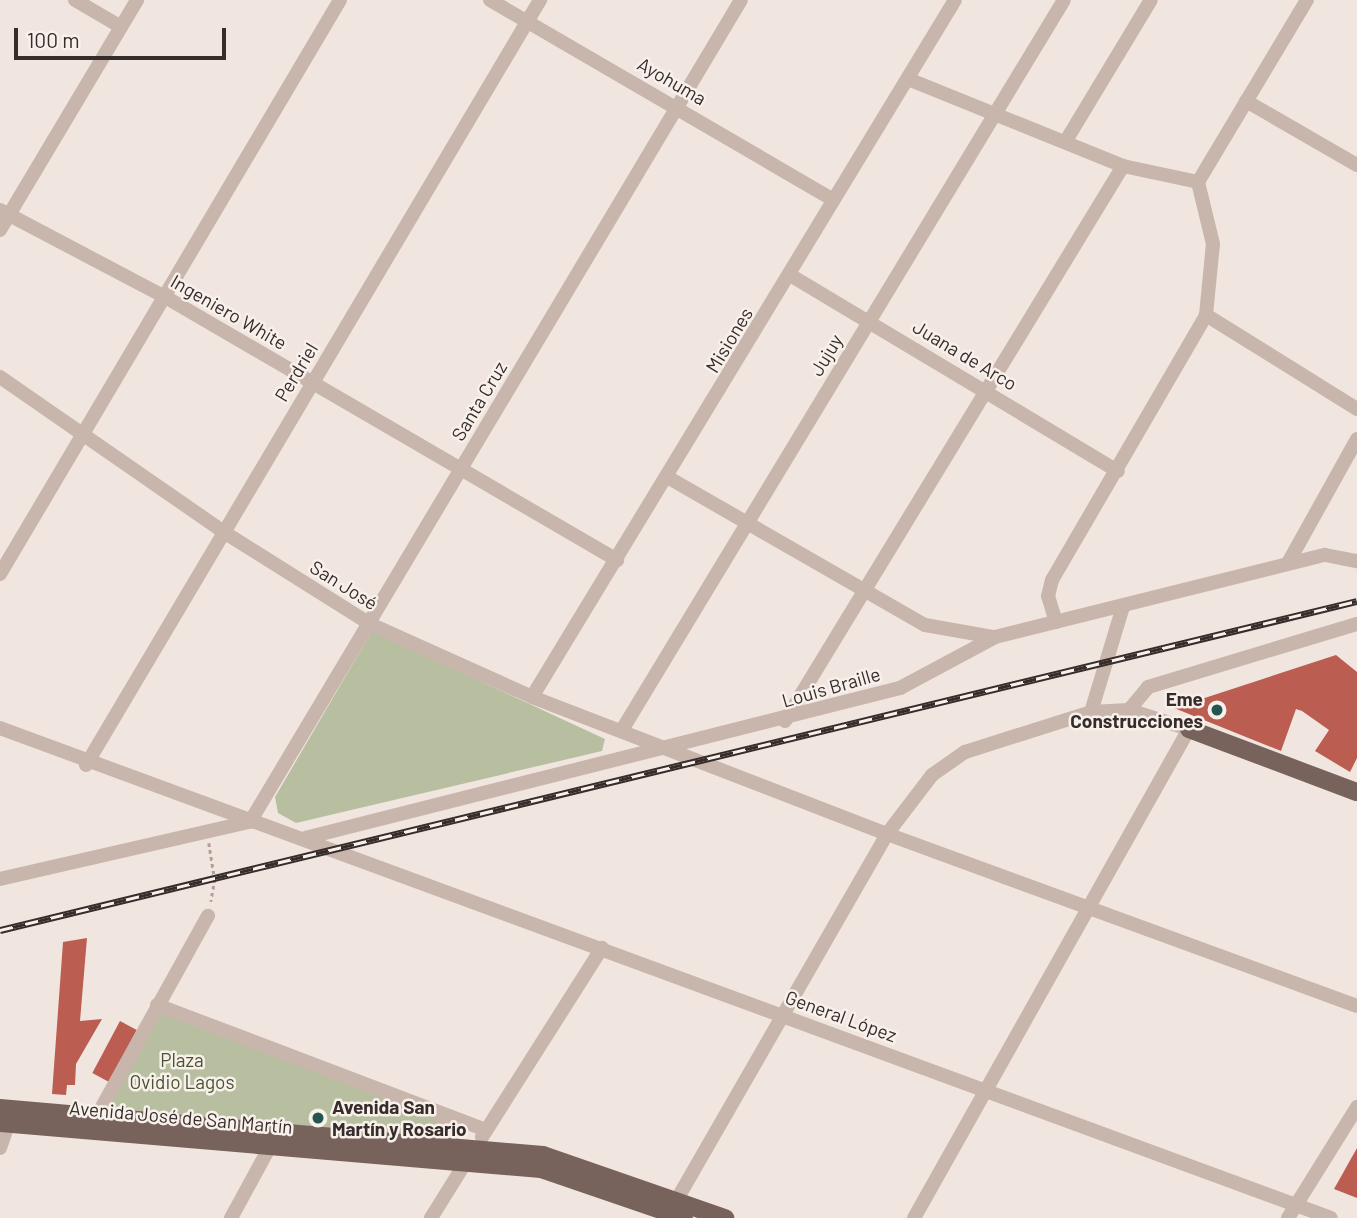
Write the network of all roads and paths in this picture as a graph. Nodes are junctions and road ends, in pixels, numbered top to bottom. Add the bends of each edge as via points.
1 (75, 0) edge
2 (137, 0) edge
3 (340, 0) edge
4 (490, 0) edge
5 (540, 0) edge
6 (741, 0) edge
7 (955, 0) edge
8 (1063, 0) edge
9 (1151, 0) edge
10 (1307, 0) edge
11 (527, 22) junction
12 (121, 27) junction
13 (908, 79) junction
14 (1246, 101) junction
15 (678, 106) junction
16 (996, 111) junction
17 (1067, 139) junction
18 (1357, 165) edge
19 (1123, 166) junction
20 (1198, 182) junction
21 (832, 200) junction
22 (4, 213) edge
23 (0, 230) edge
24 (790, 275) junction
25 (167, 298) junction
26 (1206, 315) junction
27 (869, 321) junction
28 (0, 377) edge
29 (313, 383) junction
30 (986, 390) junction
31 (1357, 409) edge
32 (85, 432) junction
33 (1357, 439) edge
34 (461, 470) junction
35 (1118, 471) junction
36 (669, 478) junction
37 (747, 523) junction
38 (222, 531) junction
39 (617, 560) junction
40 (1357, 561) edge
41 (1288, 563) junction
42 (0, 574) edge
43 (864, 591) junction
44 (1122, 607) junction
45 (1055, 622) junction
46 (1357, 624) edge
47 (372, 625) junction
48 (995, 637) junction
49 (532, 697) junction
50 (1129, 710) junction
51 (1091, 712) junction
52 (785, 721) junction
53 (0, 728) edge
54 (1189, 729) junction
55 (622, 730) junction
56 (672, 747) junction
57 (86, 765) junction
58 (1357, 792) edge
59 (250, 822) junction
60 (206, 832) junction
61 (887, 834) junction
62 (305, 838) junction
63 (0, 879) edge
64 (1088, 908) junction
65 (208, 916) joint
66 (602, 948) junction
67 (156, 1005) junction
68 (1357, 1006) edge
69 (784, 1015) junction
70 (986, 1090) junction
71 (1357, 1107) edge
72 (441, 1113) junction
73 (6, 1116) edge
74 (97, 1116) junction
75 (486, 1130) junction
76 (274, 1138) junction
77 (433, 1144) junction
78 (0, 1148) edge
79 (470, 1155) junction
80 (674, 1212) edge
81 (1292, 1212) edge
82 (231, 1218) edge
83 (431, 1218) edge
84 (725, 1218) edge
85 (914, 1218) edge
86 (1331, 1218) edge

1 - 12 street
2 - 12 street
3 - 25 street
4 - 11 street, Ayohuma
5 - 11 street, Perdriel
6 - 15 street, Santa Cruz
7 - 13 street, Misiones
8 - 16 street, Jujuy
9 - 17 street
10 - 14 street
11 - 15 street, Ayohuma
11 - 29 street, Perdriel
12 - 22 street
13 - 16 street
13 - 21 street, Misiones
14 - 18 street
14 - 20 street
15 - 21 street, Ayohuma
15 - 34 street, Santa Cruz
16 - 17 street
16 - 27 street, Jujuy
17 - 19 street
19 - 20 street
19 - 30 street
20 - 26 street via 1213,234
21 - 24 street, Misiones
22 - 23 street
22 - 25 street, Ingeniero White
24 - 27 street, Juana de Arco
24 - 36 street, Misiones
25 - 29 street, Ingeniero White
25 - 32 street
26 - 31 street
26 - 35 street
27 - 30 street, Juana de Arco
27 - 37 street, Jujuy
28 - 32 street, San José
29 - 34 street, Ingeniero White
29 - 38 street, Perdriel
30 - 35 street, Juana de Arco
30 - 43 street
32 - 38 street, San José
32 - 42 street
33 - 41 street
34 - 39 street, Ingeniero White
34 - 47 street, Santa Cruz
35 - 45 street via 1052,580 1048,596
36 - 37 street
36 - 39 street, Misiones
37 - 43 street
37 - 55 street, Jujuy
38 - 47 street, San José
38 - 57 street, Perdriel
39 - 49 street, Misiones
40 - 41 street, Louis Braille via 1325,555
41 - 44 street, Louis Braille
43 - 48 street via 925,625
43 - 52 street
44 - 45 street, Louis Braille
44 - 51 street
45 - 48 street, Louis Braille
46 - 50 street via 1148,687
47 - 49 street, San José
47 - 59 street, Santa Cruz
48 - 52 street, Louis Braille via 900,688
49 - 55 street, San José
50 - 51 street
50 - 54 street
51 - 61 street via 965,752 932,775
52 - 56 street, Louis Braille
53 - 57 street, General López
54 - 58 main road
54 - 64 street
55 - 56 street, San José
56 - 61 street, San José
56 - 62 street, Louis Braille
57 - 59 street, General López
59 - 60 street
59 - 62 street, General López
60 - 63 street
60 - 65 path via 215,879
61 - 64 street, San José
61 - 69 street
62 - 66 street, General López
64 - 68 street, San José
64 - 70 street
65 - 67 street
66 - 69 street, General López
66 - 75 street
67 - 72 street
67 - 74 street
69 - 70 street, General López
69 - 80 street
70 - 81 street, General López
70 - 85 street
71 - 81 street
72 - 75 street
72 - 77 street via 444,1138
73 - 74 main road, Avenida José de San Martín
73 - 76 main road, Avenida José de San Martín
73 - 78 street
74 - 76 main road, Avenida José de San Martín
75 - 79 street
76 - 77 main road, Avenida José de San Martín
76 - 79 main road, Avenida José de San Martín
76 - 82 street
77 - 79 main road, Avenida José de San Martín
79 - 80 main road, Avenida José de San Martín via 555,1171
79 - 83 street
80 - 84 main road, Avenida José de San Martín
81 - 86 street, General López

